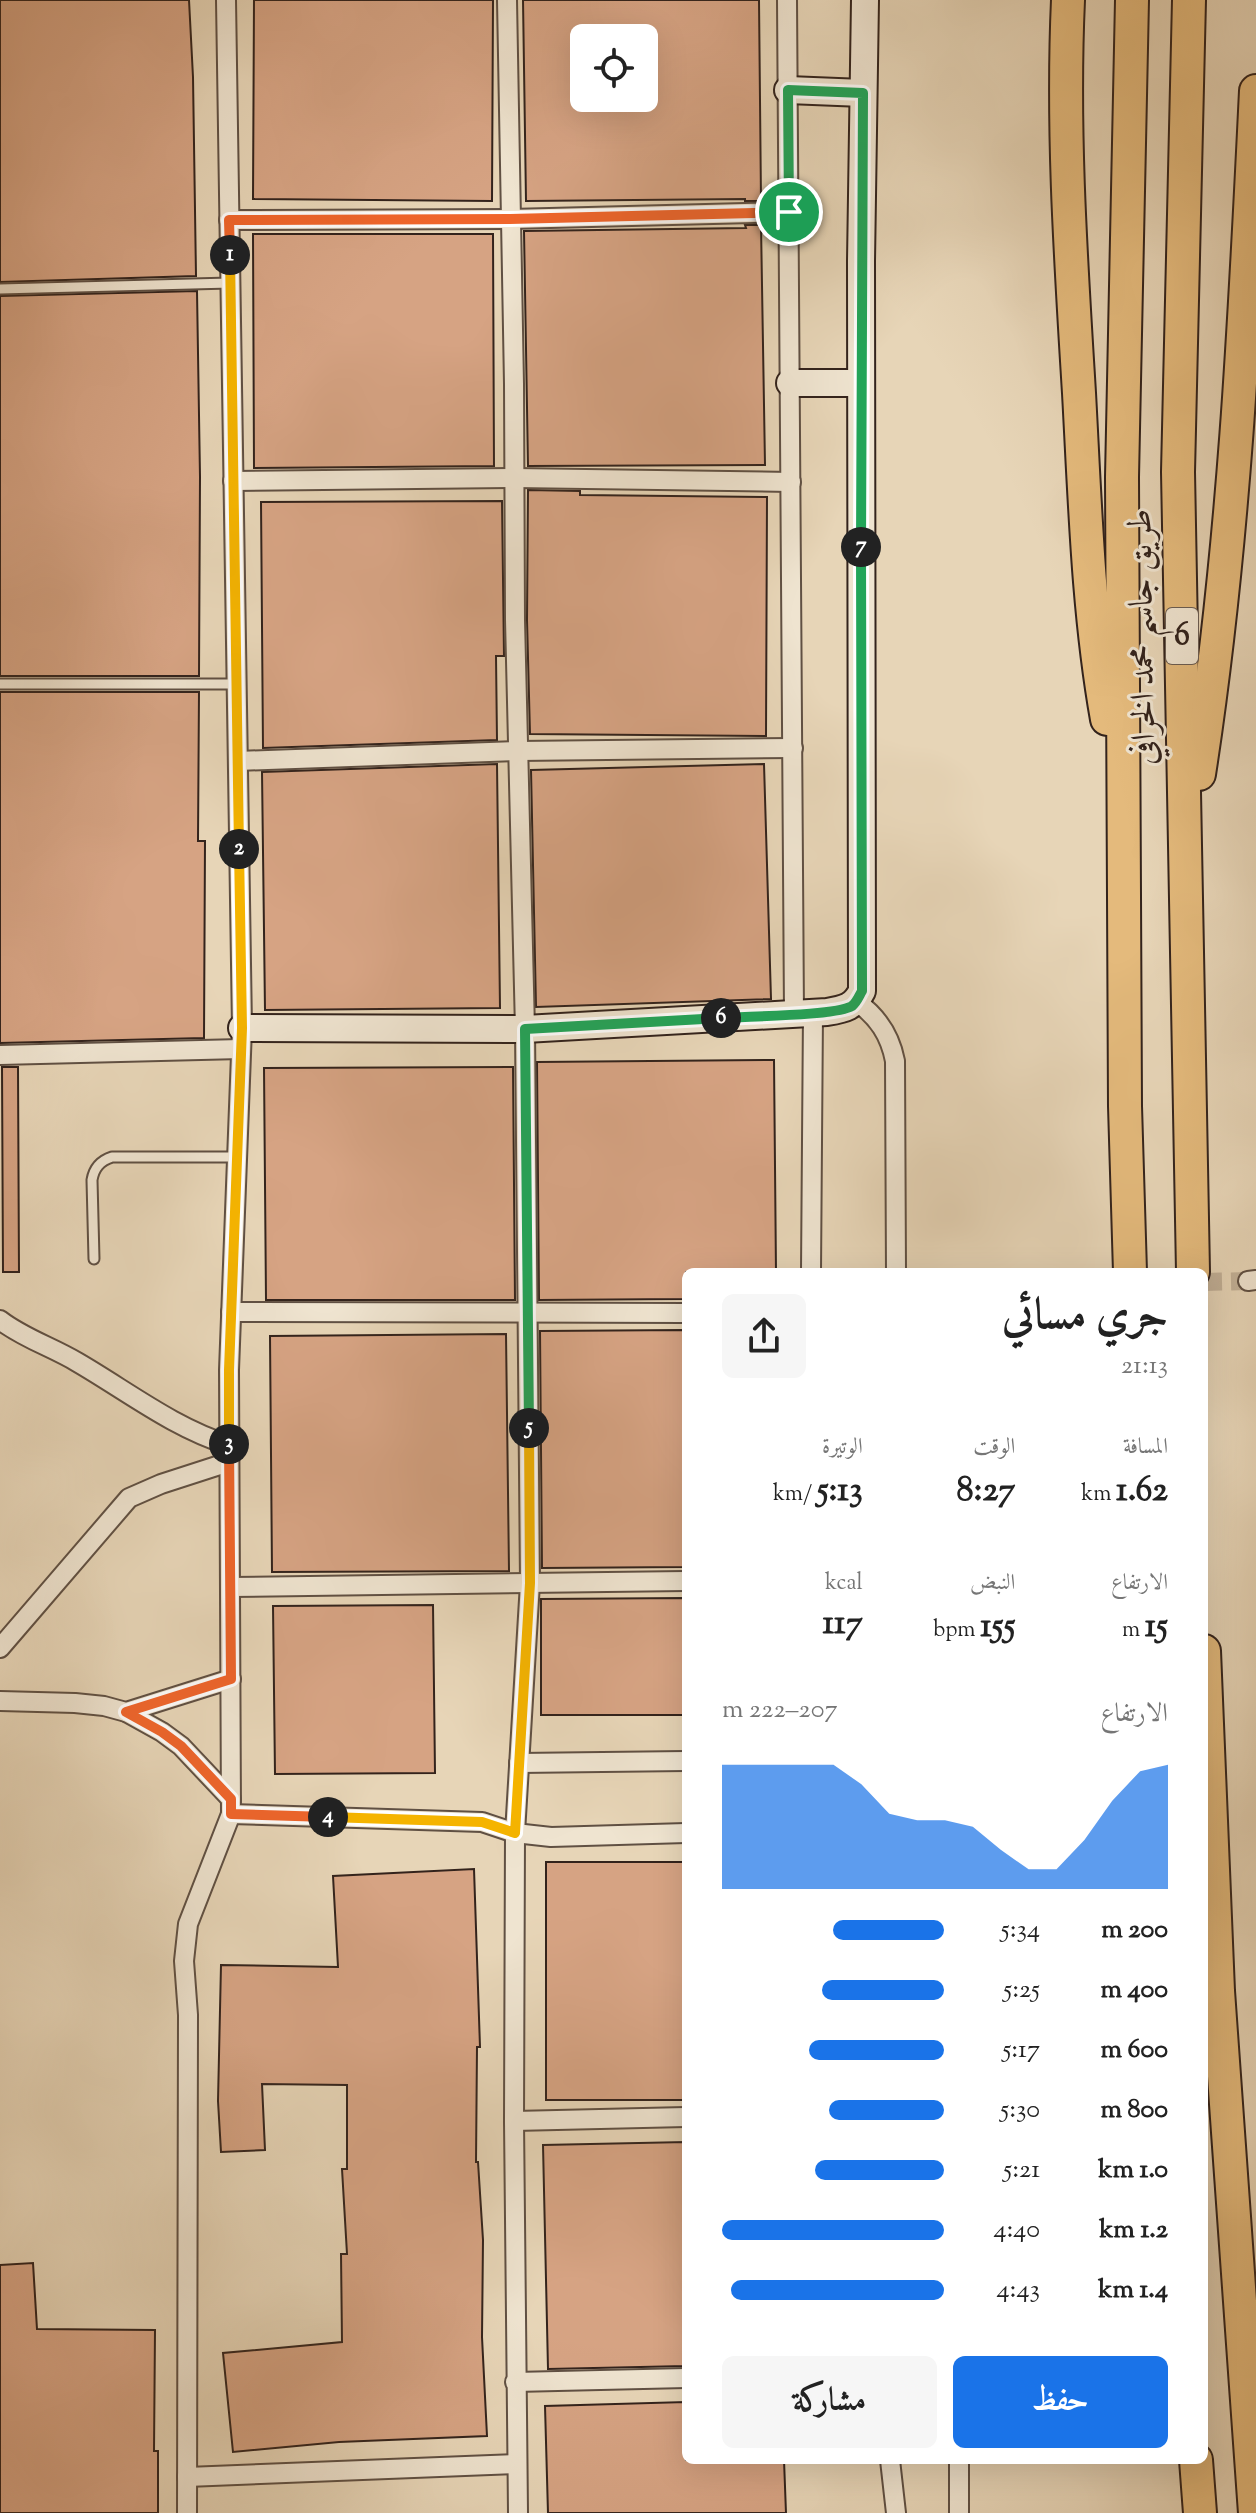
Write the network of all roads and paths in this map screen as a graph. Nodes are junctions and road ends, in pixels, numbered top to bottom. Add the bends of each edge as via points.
1 (226, 0) edge
2 (507, 0) edge
3 (787, 0) edge
4 (865, 0) edge
5 (1068, 0) edge
6 (1132, 0) edge
7 (1189, 0) edge
8 (788, 90) junction
9 (1256, 91) edge
10 (863, 93) junction
11 (789, 212) junction
12 (510, 219) junction
13 (229, 220) junction
14 (230, 283) junction
15 (0, 289) edge
16 (790, 383) junction
17 (861, 383) junction
18 (515, 478) junction
19 (233, 481) junction
20 (791, 482) junction
21 (0, 684) edge
22 (236, 684) junction
23 (793, 748) junction
24 (518, 751) junction
25 (238, 761) junction
26 (1123, 807) junction
27 (1186, 864) junction
28 (857, 1002) junction
29 (803, 1013) junction
30 (525, 1029) junction
31 (242, 1039) junction
32 (0, 1055) edge
33 (237, 1157) junction
34 (94, 1259) dead end
35 (811, 1268) edge
36 (896, 1268) edge
37 (1130, 1268) edge
38 (1193, 1268) edge
39 (528, 1311) junction
40 (231, 1312) junction
41 (682, 1313) edge
42 (0, 1320) edge
43 (229, 1454) junction
44 (682, 1581) edge
45 (530, 1583) junction
46 (230, 1587) junction
47 (0, 1648) edge
48 (231, 1679) junction
49 (0, 1701) edge
50 (126, 1712) junction
51 (1208, 1748) edge
52 (682, 1761) edge
53 (519, 1763) junction
54 (231, 1806) junction
55 (515, 1833) junction
56 (682, 1833) edge
57 (682, 2117) edge
58 (514, 2121) junction
59 (1242, 2339) junction
60 (682, 2378) edge
61 (515, 2382) junction
62 (1256, 2390) edge
63 (517, 2464) junction
64 (890, 2464) edge
65 (959, 2464) edge
66 (1196, 2464) edge
67 (187, 2477) junction
68 (187, 2513) edge
69 (518, 2513) edge
70 (896, 2513) edge
71 (959, 2513) edge
72 (1200, 2513) edge
73 (1255, 2513) edge

1 - 13 street
2 - 12 street
3 - 8 street
4 - 10 street
5 - 26 highway via 1069,222 1089,564 1098,661
6 - 26 highway, طريق جاسم محمد الخرافي / 6 via 1122,477
7 - 27 highway, طريق جاسم محمد الخرافي / 6 via 1178,472
8 - 10 street
8 - 11 street
9 - 27 highway via 1244,352 1218,637
10 - 17 street
11 - 12 street
11 - 16 street
12 - 13 street
12 - 18 street
13 - 14 street
14 - 15 lane
14 - 19 street
16 - 17 street
16 - 20 street
17 - 28 street via 862,991
18 - 19 street
18 - 20 street
18 - 24 street
19 - 22 street
20 - 23 street
21 - 22 lane
22 - 25 street
23 - 24 street
23 - 29 street
24 - 25 street
24 - 30 street
25 - 31 street
26 - 37 highway, طريق جاسم محمد الخرافي / 6
27 - 38 highway, طريق جاسم محمد الخرافي / 6
28 - 29 street via 849,1008
28 - 36 street via 882,1027 895,1061
29 - 30 street
29 - 35 street
30 - 31 street
30 - 39 street
31 - 32 street
31 - 33 street
33 - 34 lane via 112,1157 100,1163 92,1180
33 - 40 street
39 - 40 street
39 - 41 street
39 - 45 street
40 - 43 street
42 - 43 street
43 - 46 street
43 - 47 street via 129,1498
44 - 45 street
45 - 46 street
45 - 53 street
46 - 48 street
48 - 50 street
48 - 54 street
49 - 50 street via 104,1706
50 - 54 street via 181,1746
51 - 59 highway
52 - 53 street
53 - 55 street
54 - 55 street via 482,1822
54 - 67 street via 188,1924 184,1961
55 - 56 street
55 - 58 street
57 - 58 street
58 - 61 street
59 - 62 highway
59 - 73 highway
60 - 61 street
61 - 63 street
63 - 67 street
63 - 69 street
64 - 70 street
65 - 71 street
66 - 72 highway
67 - 68 street

